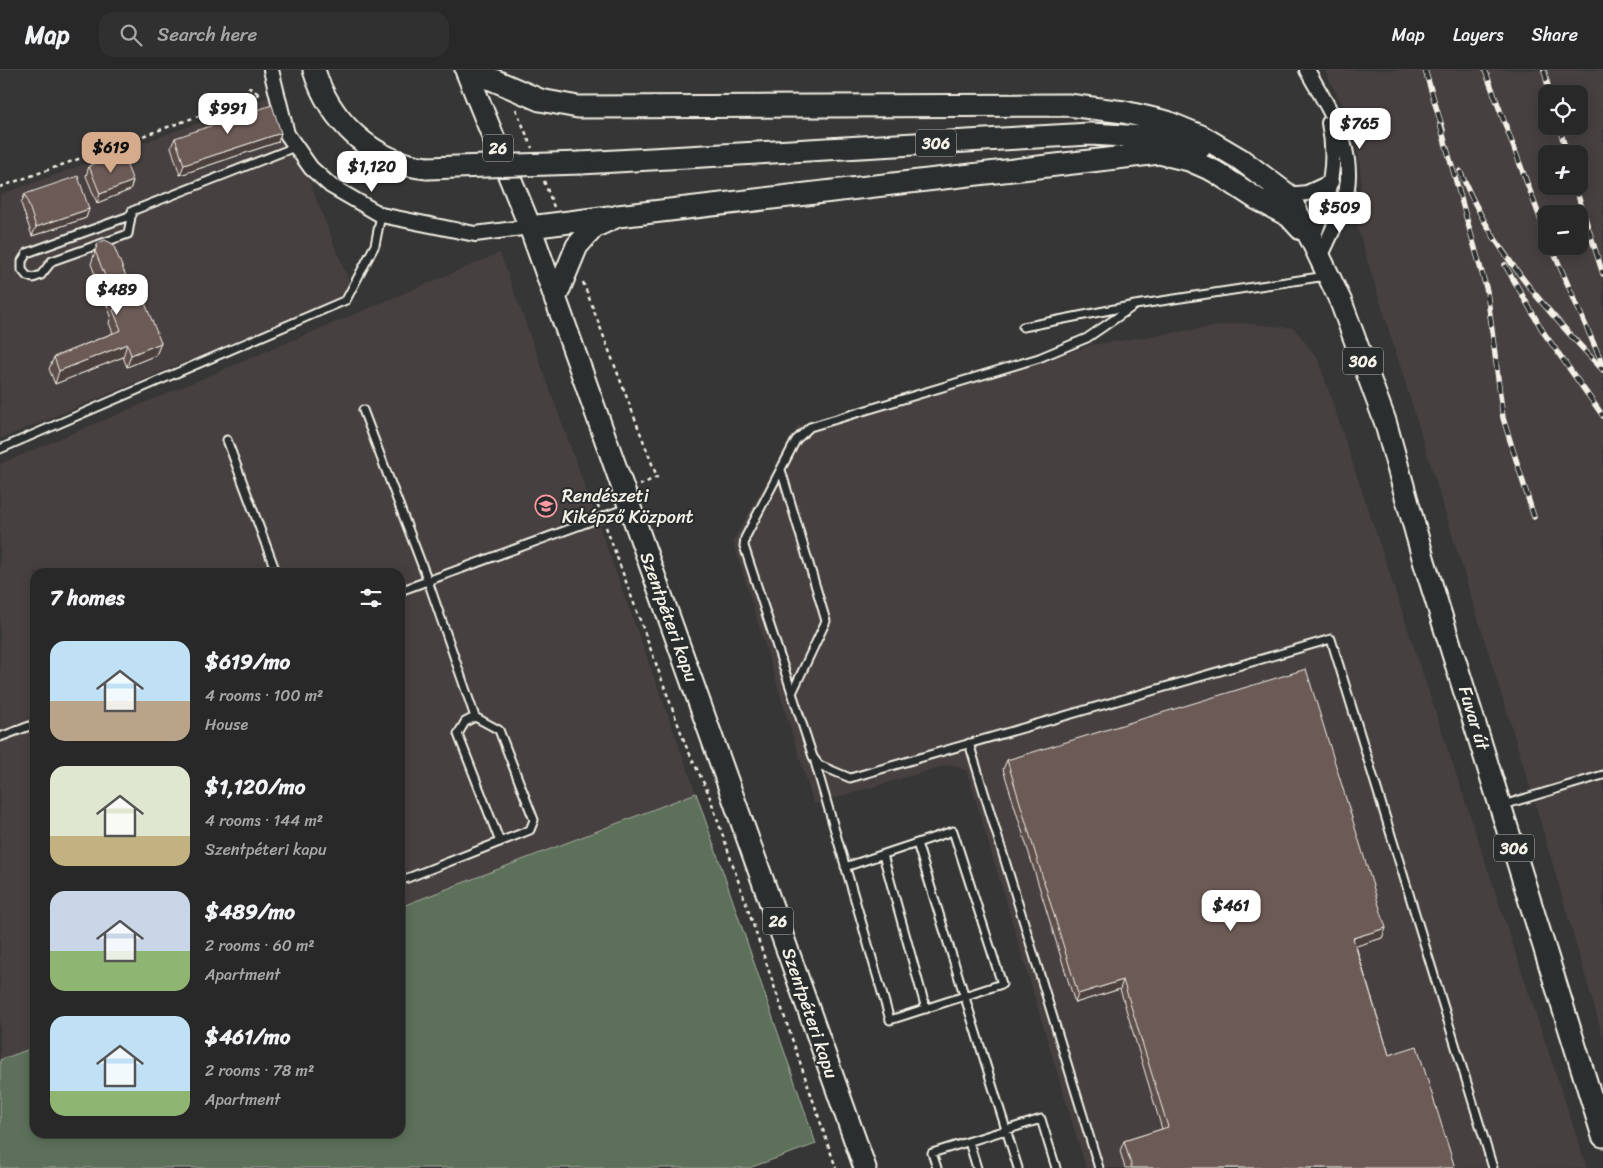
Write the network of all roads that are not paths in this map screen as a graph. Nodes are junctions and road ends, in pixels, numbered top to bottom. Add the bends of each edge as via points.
1 (270, 70) edge
2 (314, 70) edge
3 (466, 70) edge
4 (476, 70) edge
5 (1307, 70) edge
6 (1325, 103) junction
7 (295, 147) junction
8 (1331, 182) junction
9 (1288, 195) junction
10 (132, 215) junction
11 (381, 215) junction
12 (618, 216) junction
13 (530, 226) junction
14 (1320, 258) junction
15 (555, 299) junction
16 (1135, 305) junction
17 (1023, 327) dead end
18 (364, 410) dead end
19 (227, 440) dead end
20 (0, 449) edge
21 (781, 470) junction
22 (627, 500) junction
23 (275, 568) edge
24 (428, 581) junction
25 (405, 589) edge
26 (792, 692) junction
27 (475, 717) junction
28 (30, 726) edge
29 (0, 737) edge
30 (969, 743) junction
31 (813, 757) junction
32 (1603, 775) edge
33 (1501, 806) junction
34 (500, 842) junction
35 (917, 843) junction
36 (883, 854) junction
37 (846, 867) junction
38 (405, 879) edge
39 (964, 996) junction
40 (926, 1008) junction
41 (1006, 1130) junction
42 (1603, 1136) edge
43 (969, 1142) junction
44 (865, 1168) edge
45 (937, 1168) edge
46 (977, 1168) edge
47 (1018, 1168) edge
48 (1056, 1168) edge
49 (1099, 1168) edge
50 (1493, 1168) edge

1 - 7 street via 287,134
2 - 14 main road, 306, bridge via 328,103 362,142 392,160 427,168 581,163 1090,134 1161,138 1200,148 1228,162 1276,197 1297,218
3 - 13 main road, Szentpéteri kapu / 26
4 - 9 main road via 540,100 578,107 1068,105 1124,112 1167,122 1201,136 1240,159
5 - 6 street
6 - 8 street via 1334,144
6 - 14 street via 1339,126 1348,179 1343,205
7 - 10 lane via 132,211
7 - 11 street via 331,186
8 - 9 street via 1307,193
8 - 14 street
9 - 14 main road
10 - 10 lane via 128,234 52,261 41,275 33,278 22,270 22,261 27,253
11 - 13 street via 475,234
11 - 20 lane via 376,245 346,300
12 - 13 main road
12 - 14 main road via 1159,153 1189,160 1214,171 1289,216
12 - 15 main road via 594,227 577,246
13 - 15 main road, Szentpéteri kapu / 26
14 - 16 lane
14 - 33 main road, Fuvar út / 306 via 1341,302 1385,421 1424,561
15 - 22 main road, Szentpéteri kapu / 26
16 - 17 lane
16 - 21 lane via 1087,338 1039,358 810,427 796,440
18 - 24 lane
19 - 23 lane
21 - 26 lane via 826,621
21 - 26 lane via 745,538 744,546
22 - 24 lane via 602,517
22 - 44 main road, Szentpéteri kapu / 26
24 - 25 lane
24 - 27 lane
26 - 31 lane
27 - 34 lane via 465,722 458,734
27 - 34 lane via 499,730 534,820 530,830
28 - 29 lane
30 - 31 lane via 850,778 819,765
30 - 49 lane
30 - 50 lane via 1331,639
31 - 37 lane
32 - 33 lane
33 - 42 main road, Fuvar út / 306
34 - 38 lane
35 - 36 lane
35 - 39 lane
35 - 39 lane via 953,831 1002,984
36 - 37 lane
36 - 40 lane
37 - 40 lane via 890,1020
39 - 40 lane
39 - 41 lane
41 - 43 lane
41 - 47 lane
41 - 48 lane via 1041,1119
43 - 45 lane via 932,1153
43 - 46 lane

